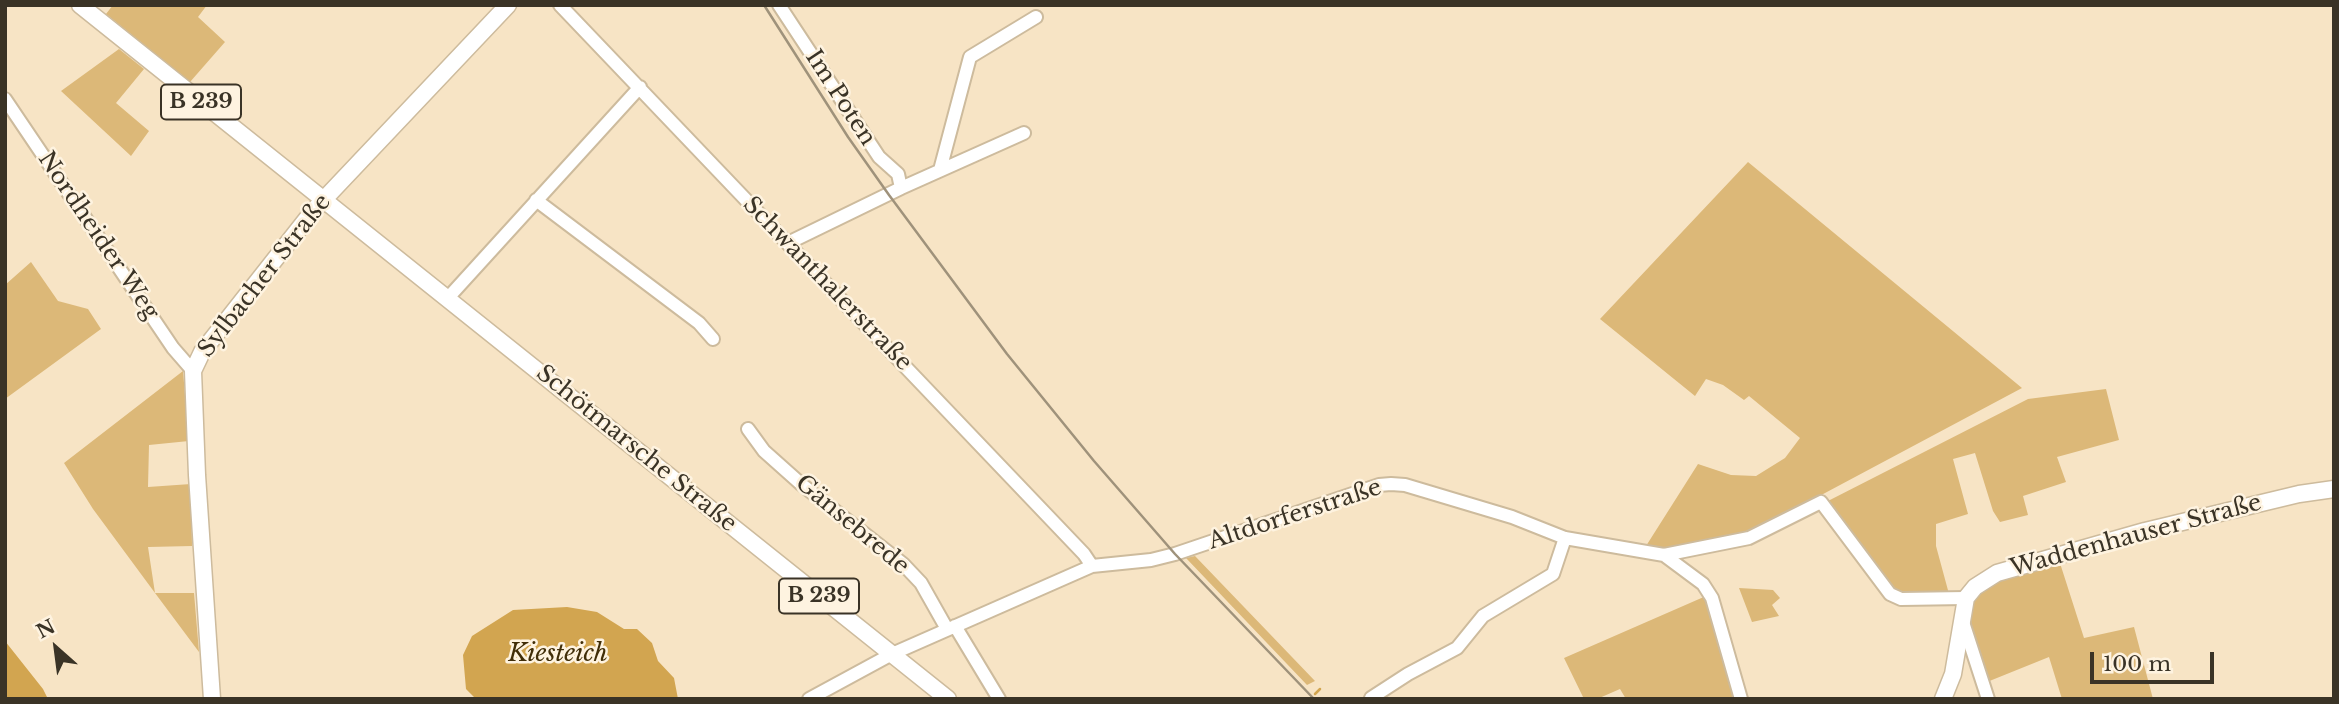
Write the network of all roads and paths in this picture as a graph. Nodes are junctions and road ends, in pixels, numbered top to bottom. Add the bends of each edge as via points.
1 (80, 5) edge
2 (508, 5) edge
3 (560, 5) edge
4 (779, 5) edge
5 (1036, 17) dead end
6 (639, 87) junction
7 (5, 99) edge
8 (1024, 133) dead end
9 (940, 170) junction
10 (901, 188) junction
11 (323, 199) junction
12 (536, 200) junction
13 (788, 243) junction
14 (447, 299) junction
15 (713, 339) dead end
16 (193, 371) junction
17 (748, 429) dead end
18 (2334, 489) edge
19 (1565, 538) junction
20 (1664, 555) junction
21 (1092, 566) junction
22 (1966, 598) junction
23 (1962, 620) junction
24 (951, 628) junction
25 (892, 654) junction
26 (1371, 698) edge
27 (212, 699) edge
28 (809, 699) edge
29 (948, 699) edge
30 (999, 699) edge
31 (1741, 699) edge
32 (1943, 699) edge
33 (1988, 699) edge

1 - 11 main road, B 239
2 - 11 main road, Sylbacher Straße
3 - 6 street, Schwanthalerstraße
4 - 10 street, Im Poten via 879,157 898,174
5 - 9 street via 970,57
6 - 12 street
6 - 13 street, Schwanthalerstraße
7 - 16 street, Nordheider Weg
8 - 9 street
9 - 10 street
10 - 13 street
11 - 14 main road, Schötmarsche Straße / B 239
11 - 16 main road, Sylbacher Straße via 202,352
12 - 14 street
12 - 15 street via 699,323
13 - 21 street, Schwanthalerstraße
14 - 25 main road, Schötmarsche Straße / B 239
16 - 27 main road, Sylbacher Straße
17 - 24 street, Gänsebrede via 764,451 801,484 903,564
18 - 22 main road, Waddenhauser Straße via 2145,531 2009,569 1975,587
19 - 20 street, Altdorferstraße
19 - 21 street, Altdorferstraße via 1512,517 1391,484 1175,554
19 - 26 street via 1553,574 1483,616 1457,648
20 - 22 street via 1749,538 1821,502 1890,594 1901,599
20 - 31 street, Altdorferstraße via 1703,584 1712,598
21 - 24 street, Altdorferstraße
22 - 23 main road
23 - 32 main road via 1953,674
23 - 33 street
24 - 25 street, Altdorferstraße
24 - 30 street, Gänsebrede
25 - 28 street, Altdorferstraße
25 - 29 main road, Schötmarsche Straße / B 239

